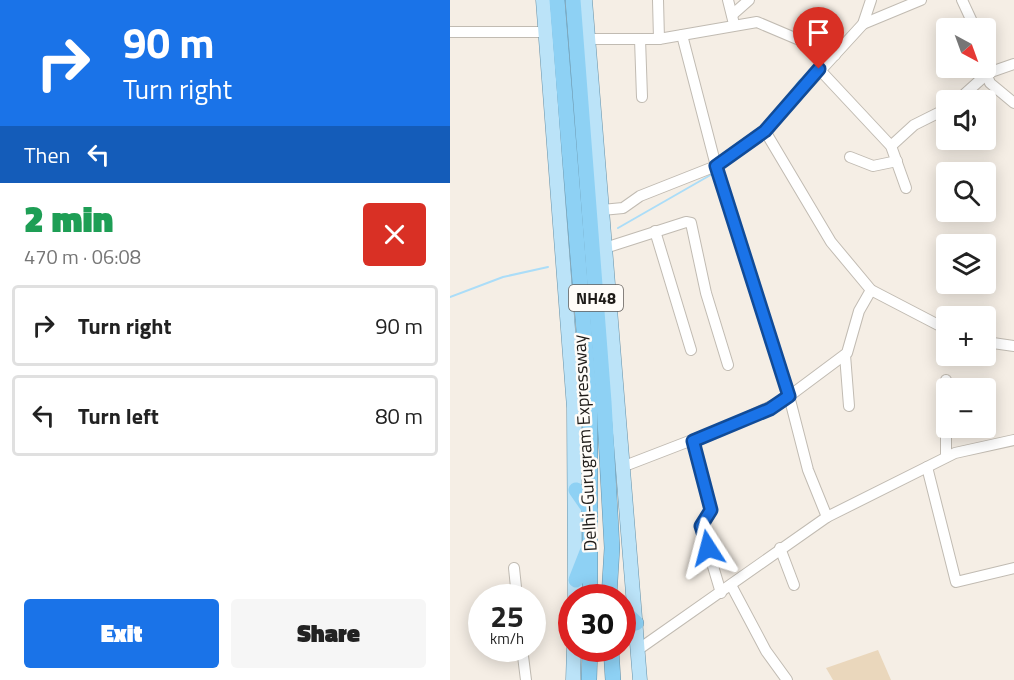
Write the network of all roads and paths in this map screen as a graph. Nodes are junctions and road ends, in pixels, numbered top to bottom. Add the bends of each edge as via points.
1 (543, 0) edge
2 (557, 0) edge
3 (573, 0) edge
4 (585, 0) edge
5 (658, 0) edge
6 (728, 0) edge
7 (749, 0) edge
8 (872, 0) edge
9 (921, 0) edge
10 (962, 0) edge
11 (970, 18) edge
12 (733, 20) junction
13 (863, 24) junction
14 (450, 32) edge
15 (546, 32) junction
16 (682, 35) junction
17 (588, 39) junction
18 (640, 39) junction
19 (659, 39) junction
20 (835, 55) junction
21 (1014, 64) edge
22 (996, 68) edge
23 (819, 69) junction
24 (978, 78) edge
25 (989, 78) edge
26 (967, 90) edge
27 (642, 97) dead end
28 (1014, 104) edge
29 (936, 114) edge
30 (765, 131) junction
31 (891, 146) junction
32 (850, 158) dead end
33 (897, 161) junction
34 (716, 166) junction
35 (594, 187) junction
36 (906, 188) dead end
37 (603, 210) junction
38 (655, 231) junction
39 (605, 248) junction
40 (871, 290) junction
41 (936, 324) edge
42 (996, 343) edge
43 (1014, 346) edge
44 (691, 350) dead end
45 (845, 356) junction
46 (728, 365) dead end
47 (789, 396) junction
48 (849, 406) dead end
49 (946, 438) edge
50 (1014, 440) edge
51 (693, 441) junction
52 (946, 458) junction
53 (622, 467) junction
54 (927, 467) junction
55 (576, 490) junction
56 (590, 510) junction
57 (827, 517) junction
58 (590, 546) junction
59 (780, 548) junction
60 (514, 568) dead end
61 (1014, 568) edge
62 (576, 580) junction
63 (516, 584) edge
64 (576, 584) edge
65 (590, 584) edge
66 (610, 584) edge
67 (632, 584) edge
68 (731, 585) junction
69 (794, 585) dead end
70 (721, 592) junction
71 (636, 623) edge
72 (639, 649) junction
73 (524, 662) edge
74 (574, 662) edge
75 (590, 662) edge
76 (612, 662) edge
77 (526, 680) edge
78 (573, 680) edge
79 (589, 680) edge
80 (613, 680) edge
81 (640, 680) edge
82 (787, 680) edge

1 - 15 main road
2 - 56 highway, Delhi-Gurugram Expressway / NH48 via 590,405
3 - 35 highway, Delhi-Gurugram Expressway / NH48
4 - 17 main road
5 - 19 street
6 - 12 street
7 - 12 street
8 - 13 street
9 - 13 street
10 - 11 street
12 - 16 street
12 - 20 street via 762,23
13 - 20 street
14 - 15 street
15 - 55 main road via 574,408
16 - 19 street
16 - 34 street
17 - 18 street
17 - 35 main road
18 - 19 street
18 - 27 street
20 - 23 street
21 - 22 street
23 - 30 street
23 - 31 street
24 - 26 street
25 - 28 street via 994,88
29 - 31 street via 914,125
30 - 34 street
30 - 40 street via 831,242
31 - 33 street
32 - 33 street via 873,165
33 - 36 street
34 - 37 street via 640,196 623,208
34 - 47 street
35 - 37 main road
35 - 66 highway, Delhi-Gurugram Expressway / NH48 via 612,548
37 - 39 main road
38 - 39 street
38 - 44 street
38 - 46 street via 686,222 692,225 706,293
39 - 53 main road
40 - 41 street
40 - 45 street via 859,311
42 - 43 street
45 - 47 street
45 - 48 street
47 - 51 street via 770,409
47 - 57 street via 808,470
49 - 52 street
50 - 52 street via 973,447
51 - 53 street
51 - 70 street via 711,510 701,526
52 - 54 street
53 - 67 main road
54 - 57 street
54 - 61 street via 956,582
55 - 56 highway
55 - 62 main road
56 - 58 highway, Delhi-Gurugram Expressway / NH48
57 - 59 street
58 - 62 highway
58 - 65 highway, Delhi-Gurugram Expressway / NH48
59 - 68 street
59 - 69 street
60 - 63 street
62 - 64 main road
68 - 70 street
68 - 82 street via 766,651
70 - 72 street
71 - 72 main road
72 - 81 main road
73 - 77 street
74 - 78 main road
75 - 79 highway
76 - 80 highway

